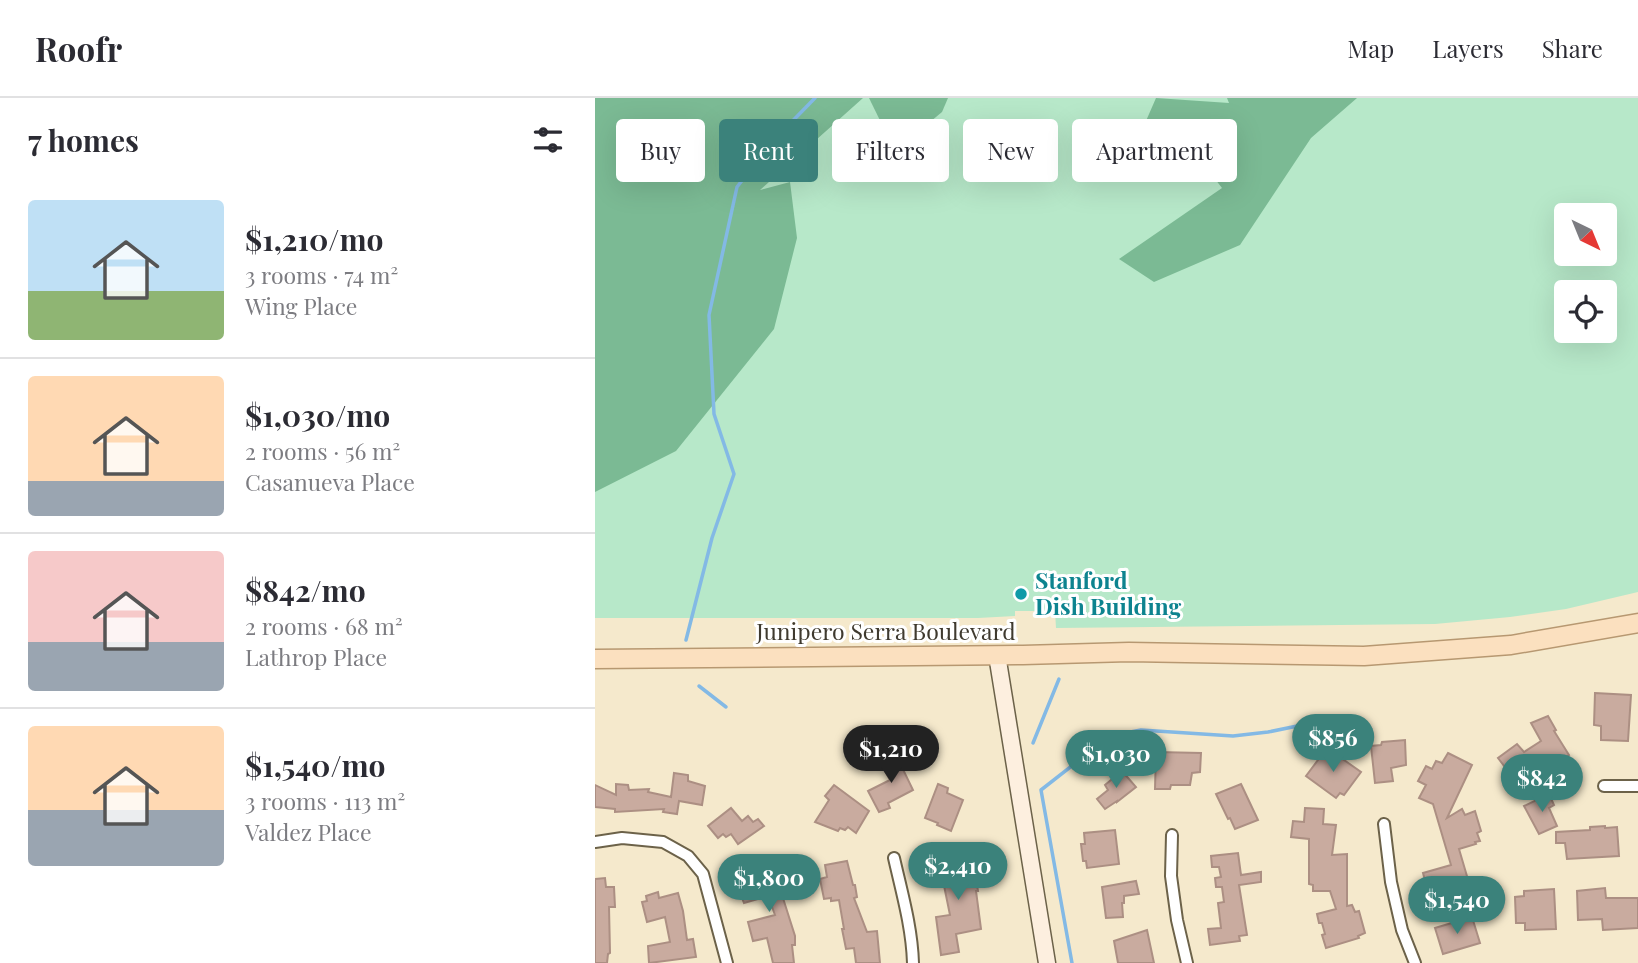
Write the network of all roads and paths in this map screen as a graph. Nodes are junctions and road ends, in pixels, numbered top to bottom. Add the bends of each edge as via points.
1 (1637, 623) edge
2 (997, 655) junction
3 (595, 659) edge
4 (1604, 786) dead end
5 (1638, 786) edge
6 (1384, 824) dead end
7 (1172, 835) dead end
8 (595, 842) edge
9 (894, 859) dead end
10 (727, 963) edge
11 (913, 963) edge
12 (1047, 963) edge
13 (1187, 963) edge
14 (1415, 963) edge

1 - 2 main road, Junipero Serra Boulevard via 1511,645 1364,656
2 - 3 main road, Junipero Serra Boulevard
2 - 12 street
4 - 5 street
6 - 14 street via 1391,882
7 - 13 street via 1171,876
8 - 10 street via 622,838 663,842 688,856 703,874
9 - 11 street

